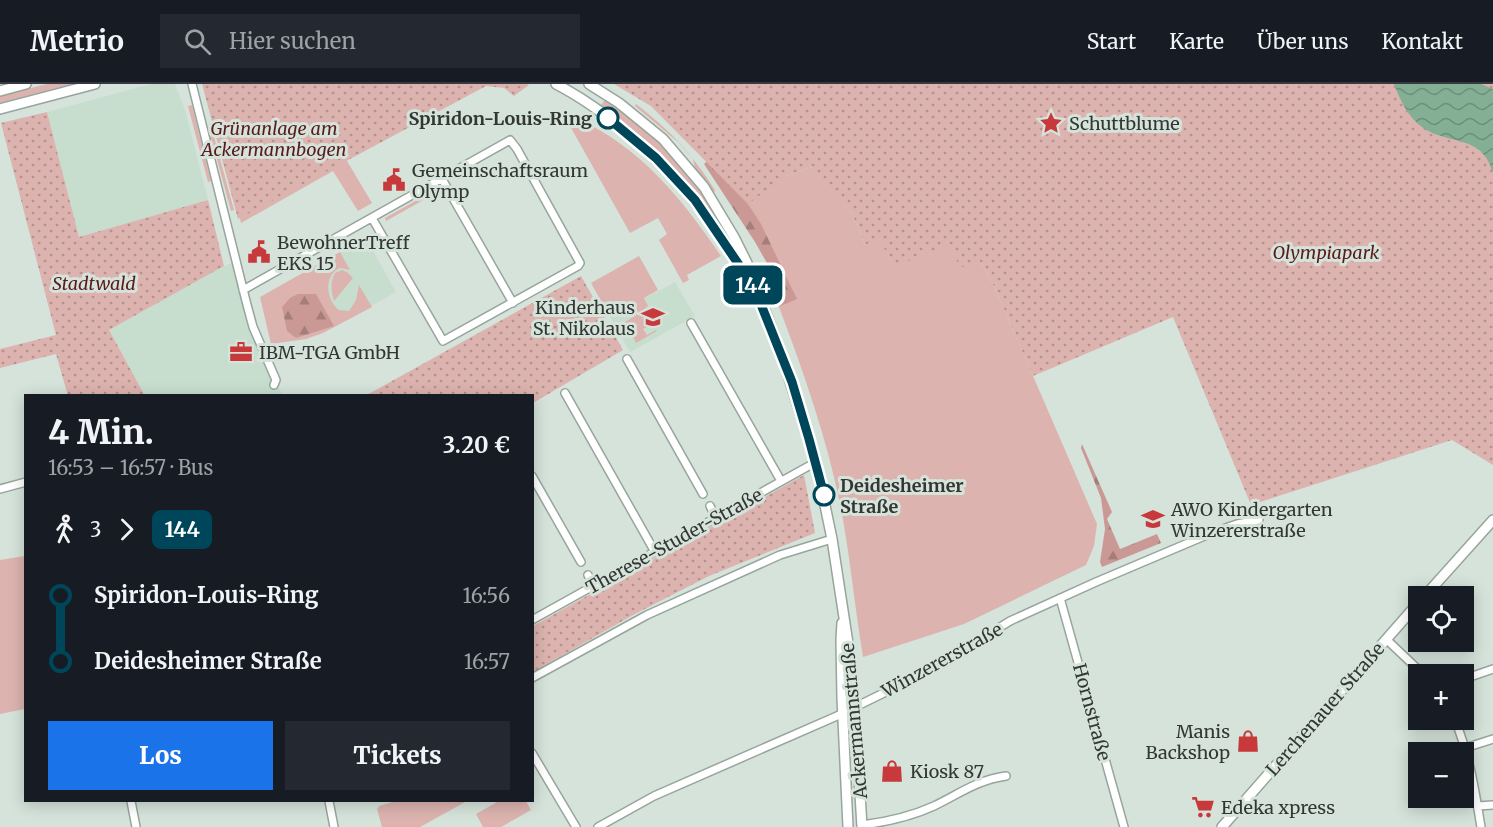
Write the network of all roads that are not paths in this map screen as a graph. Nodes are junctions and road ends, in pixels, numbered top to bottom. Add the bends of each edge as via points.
1 (26, 84) edge
2 (95, 84) edge
3 (192, 84) edge
4 (555, 84) edge
5 (591, 84) edge
6 (0, 91) edge
7 (583, 100) junction
8 (0, 109) edge
9 (442, 179) junction
10 (372, 218) junction
11 (754, 287) junction
12 (243, 290) junction
13 (513, 303) junction
14 (691, 323) dead end
15 (627, 359) dead end
16 (274, 386) dead end
17 (565, 393) dead end
18 (816, 462) junction
19 (534, 480) edge
20 (781, 481) junction
21 (24, 483) edge
22 (0, 489) edge
23 (703, 494) dead end
24 (710, 506) dead end
25 (716, 518) junction
26 (1259, 520) dead end
27 (1493, 520) edge
28 (832, 539) junction
29 (655, 552) junction
30 (581, 562) dead end
31 (588, 575) dead end
32 (594, 586) junction
33 (1434, 586) edge
34 (1060, 598) junction
35 (1408, 614) edge
36 (843, 615) junction
37 (534, 619) edge
38 (1386, 639) junction
39 (1412, 664) edge
40 (1493, 669) edge
41 (1474, 676) edge
42 (534, 677) edge
43 (856, 707) junction
44 (843, 714) junction
45 (1493, 740) edge
46 (1474, 745) edge
47 (534, 756) edge
48 (1006, 776) dead end
49 (1474, 788) edge
50 (131, 802) edge
51 (329, 802) edge
52 (1493, 805) edge
53 (1478, 806) junction
54 (1231, 817) junction
55 (862, 826) edge
56 (136, 827) edge
57 (334, 827) edge
58 (576, 827) edge
59 (598, 827) edge
60 (848, 827) edge
61 (1124, 827) edge
62 (1222, 827) edge
63 (1227, 827) edge
64 (1481, 827) edge

1 - 6 main road
2 - 8 main road
3 - 12 street
4 - 7 main road, Ackermannstraße
5 - 7 street
5 - 11 main road, Ackermannstraße via 640,119 690,169 734,237
7 - 11 main road, Ackermannstraße via 656,158 695,200
9 - 10 street
9 - 13 street
9 - 13 street via 510,140 514,144 580,263
10 - 12 street
10 - 13 street via 442,341
11 - 18 main road, Ackermannstraße via 781,352
12 - 16 street via 253,327 276,380
14 - 20 street
15 - 23 street
17 - 29 street
18 - 20 street, Therese-Studer-Straße
18 - 28 main road, Ackermannstraße
19 - 30 street
20 - 25 street, Therese-Studer-Straße
21 - 22 street
24 - 25 street
25 - 29 street, Therese-Studer-Straße
26 - 34 street, Winzererstraße via 1214,532
27 - 33 main road
28 - 36 main road, Ackermannstraße
28 - 42 street via 780,555 647,615
29 - 32 street, Therese-Studer-Straße
31 - 32 street
32 - 37 street, Therese-Studer-Straße
34 - 43 street, Winzererstraße via 1010,621 934,668
34 - 61 street, Hornstraße
35 - 38 main road, Lerchenauer Straße
36 - 43 main road, Ackermannstraße
36 - 44 main road, Ackermannstraße
38 - 39 street
38 - 54 main road, Lerchenauer Straße
40 - 41 street
43 - 44 street, Winzererstraße
43 - 55 main road, Ackermannstraße
44 - 59 street, Winzererstraße via 654,796
44 - 60 main road, Ackermannstraße
45 - 46 street
47 - 58 street
48 - 55 street via 987,779 932,807
49 - 53 street
50 - 56 street
51 - 57 street
52 - 53 street
53 - 64 street
54 - 62 main road, Lerchenauer Straße
54 - 63 main road, Lerchenauer Straße

